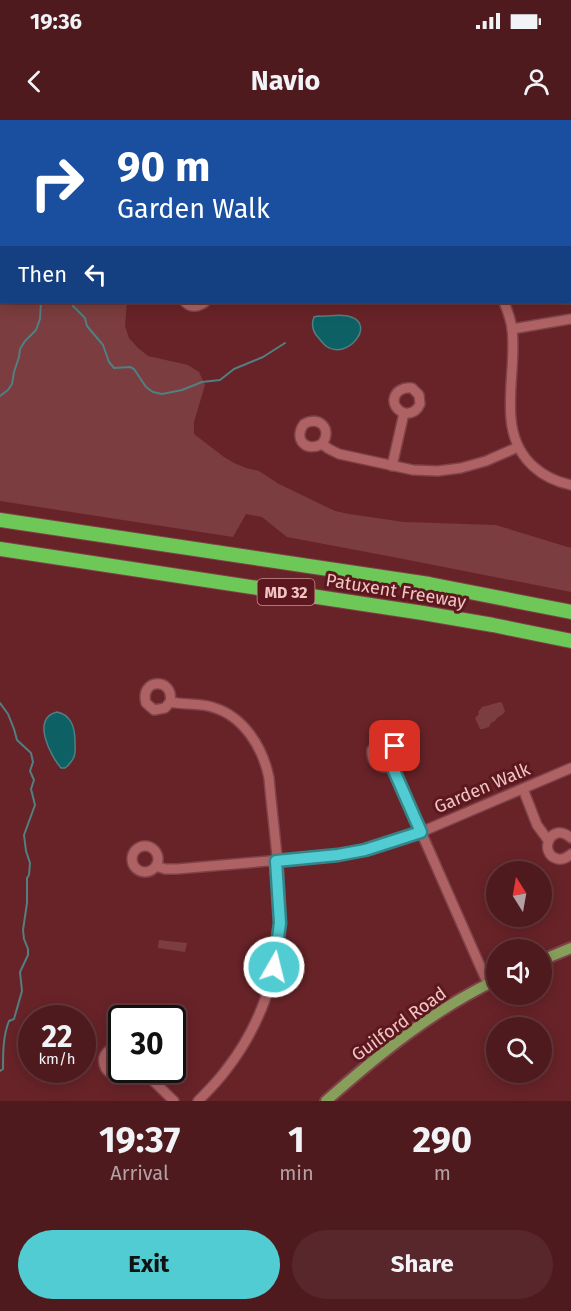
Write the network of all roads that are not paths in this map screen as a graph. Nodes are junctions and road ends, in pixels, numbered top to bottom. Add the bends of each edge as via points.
1 (186, 303) edge
2 (204, 303) edge
3 (504, 303) edge
4 (571, 319) edge
5 (512, 329) junction
6 (404, 413) dead end
7 (322, 444) dead end
8 (518, 447) junction
9 (392, 466) junction
10 (571, 485) edge
11 (0, 520) edge
12 (0, 549) edge
13 (571, 612) edge
14 (571, 641) edge
15 (170, 702) dead end
16 (392, 766) dead end
17 (571, 768) edge
18 (523, 789) junction
19 (421, 832) junction
20 (571, 838) edge
21 (548, 840) junction
22 (571, 854) edge
23 (276, 861) junction
24 (156, 866) dead end
25 (571, 948) edge
26 (552, 956) edge
27 (486, 969) edge
28 (486, 986) edge
29 (108, 1051) edge
30 (108, 1070) edge
31 (155, 1083) edge
32 (174, 1101) edge
33 (198, 1101) edge
34 (326, 1101) edge

1 - 2 street
3 - 5 street
4 - 5 street
5 - 8 street via 510,418
6 - 9 street
7 - 9 street via 339,454
8 - 9 street via 486,462 449,470
8 - 10 street via 538,471
11 - 13 highway, Patuxent Freeway / MD 32 via 429,584
12 - 14 highway, Patuxent Freeway / MD 32 via 423,613
15 - 23 street via 201,705 226,713 255,741 269,778
16 - 19 street
17 - 18 street, Garden Walk
18 - 19 street, Garden Walk
18 - 21 street via 537,825
19 - 23 street, Garden Walk via 365,850
19 - 27 street
20 - 21 street via 558,833
21 - 22 street via 548,852 555,858
23 - 24 street, Garden Walk via 177,869
23 - 33 street via 280,923 269,989 237,1054
25 - 26 main road
28 - 34 main road, Guilford Road via 420,1025
29 - 30 street via 103,1062
31 - 32 street

